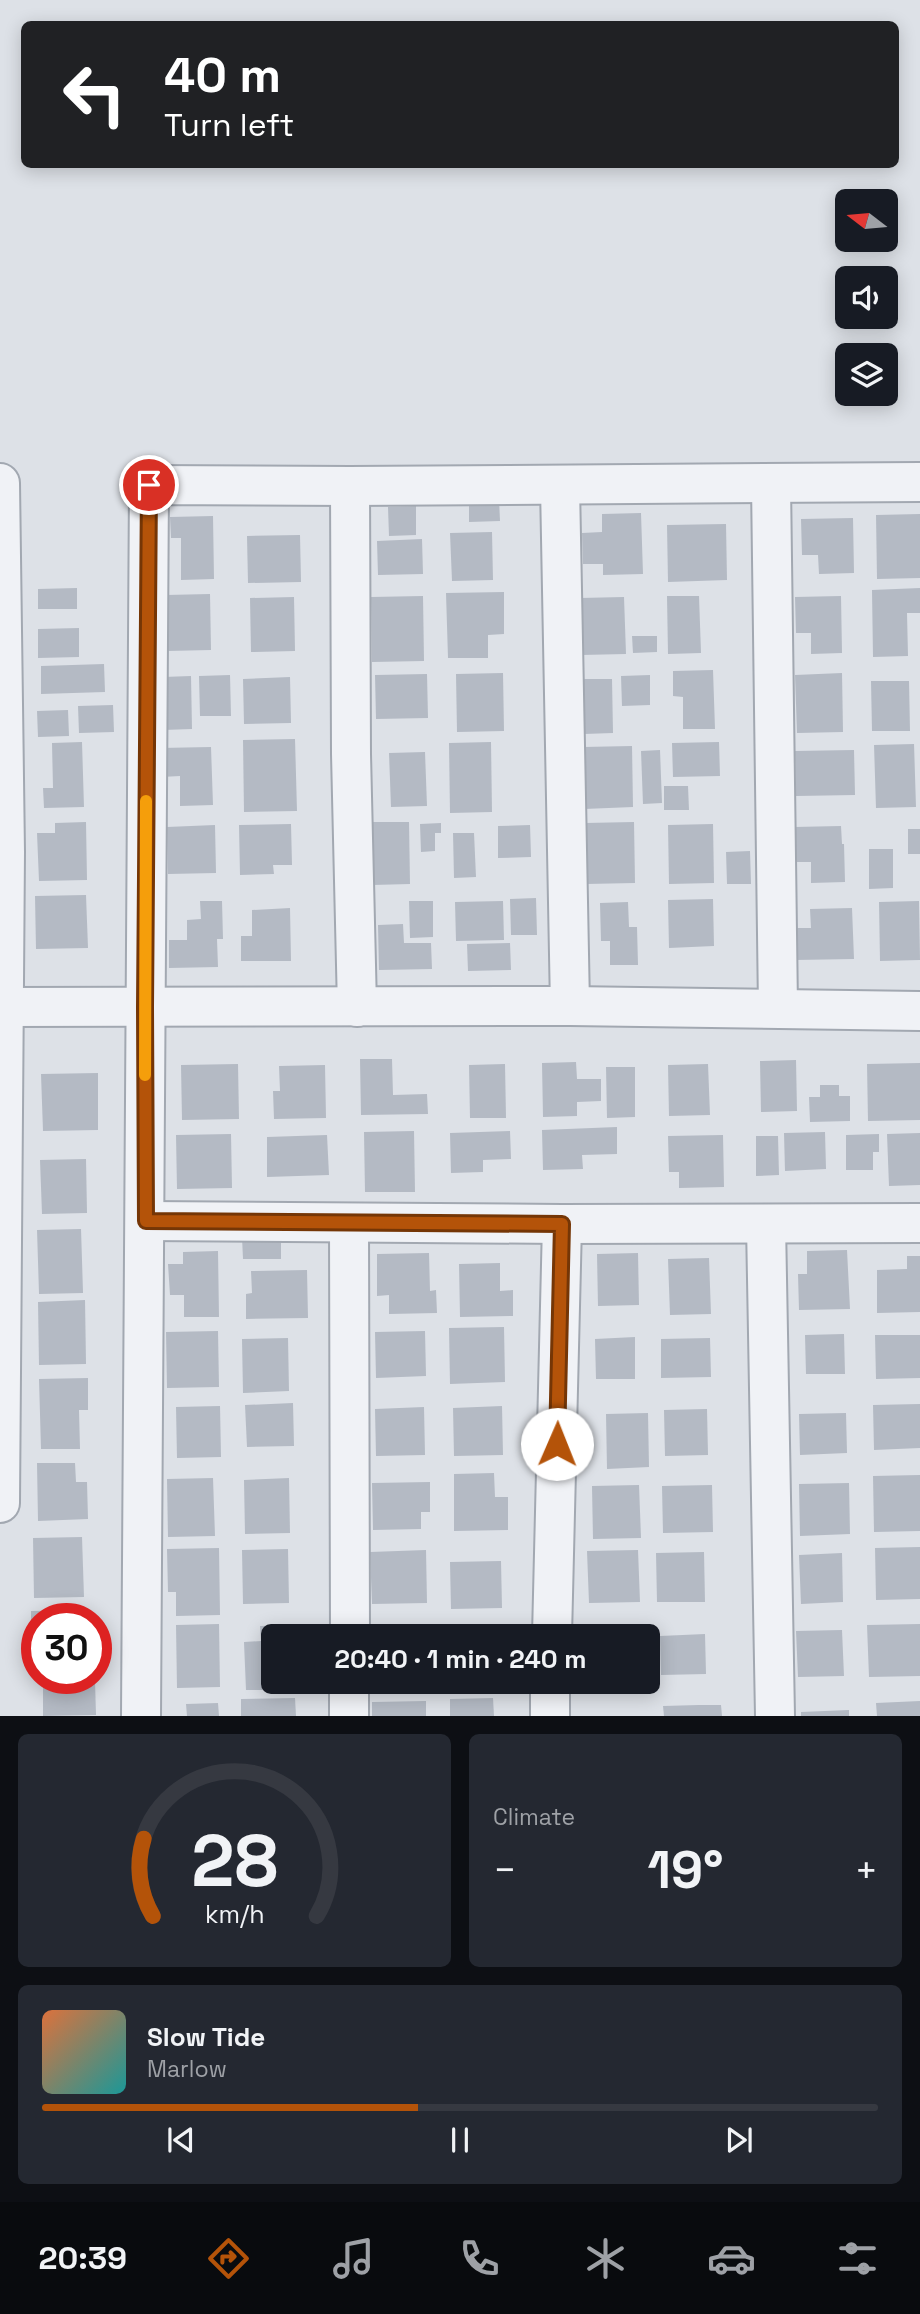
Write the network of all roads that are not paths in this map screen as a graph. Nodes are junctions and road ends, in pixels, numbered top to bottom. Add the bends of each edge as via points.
1 (920, 482) edge
2 (0, 483) edge
3 (771, 484) junction
4 (350, 486) junction
5 (560, 486) junction
6 (3, 852) edge
7 (570, 1006) junction
8 (3, 1007) junction
9 (145, 1007) junction
10 (357, 1007) junction
11 (778, 1008) junction
12 (920, 1011) edge
13 (146, 1221) junction
14 (349, 1223) junction
15 (920, 1223) edge
16 (562, 1224) junction
17 (766, 1224) junction
18 (0, 1503) edge
19 (350, 1624) edge
20 (552, 1624) edge
21 (349, 1694) edge
22 (550, 1694) edge
23 (141, 1716) edge
24 (349, 1716) edge
25 (550, 1716) edge
26 (775, 1716) edge

1 - 3 street
2 - 6 street
3 - 5 street
3 - 11 street
4 - 5 street
4 - 9 street via 149,485
4 - 10 street
5 - 7 street
6 - 8 street
7 - 10 street
7 - 11 street
8 - 9 street
8 - 18 street
9 - 10 street
9 - 13 street
11 - 12 street
13 - 14 street
13 - 23 street
14 - 16 street
14 - 19 street
15 - 17 street
16 - 17 street
16 - 20 street
17 - 26 street
21 - 24 street
22 - 25 street

